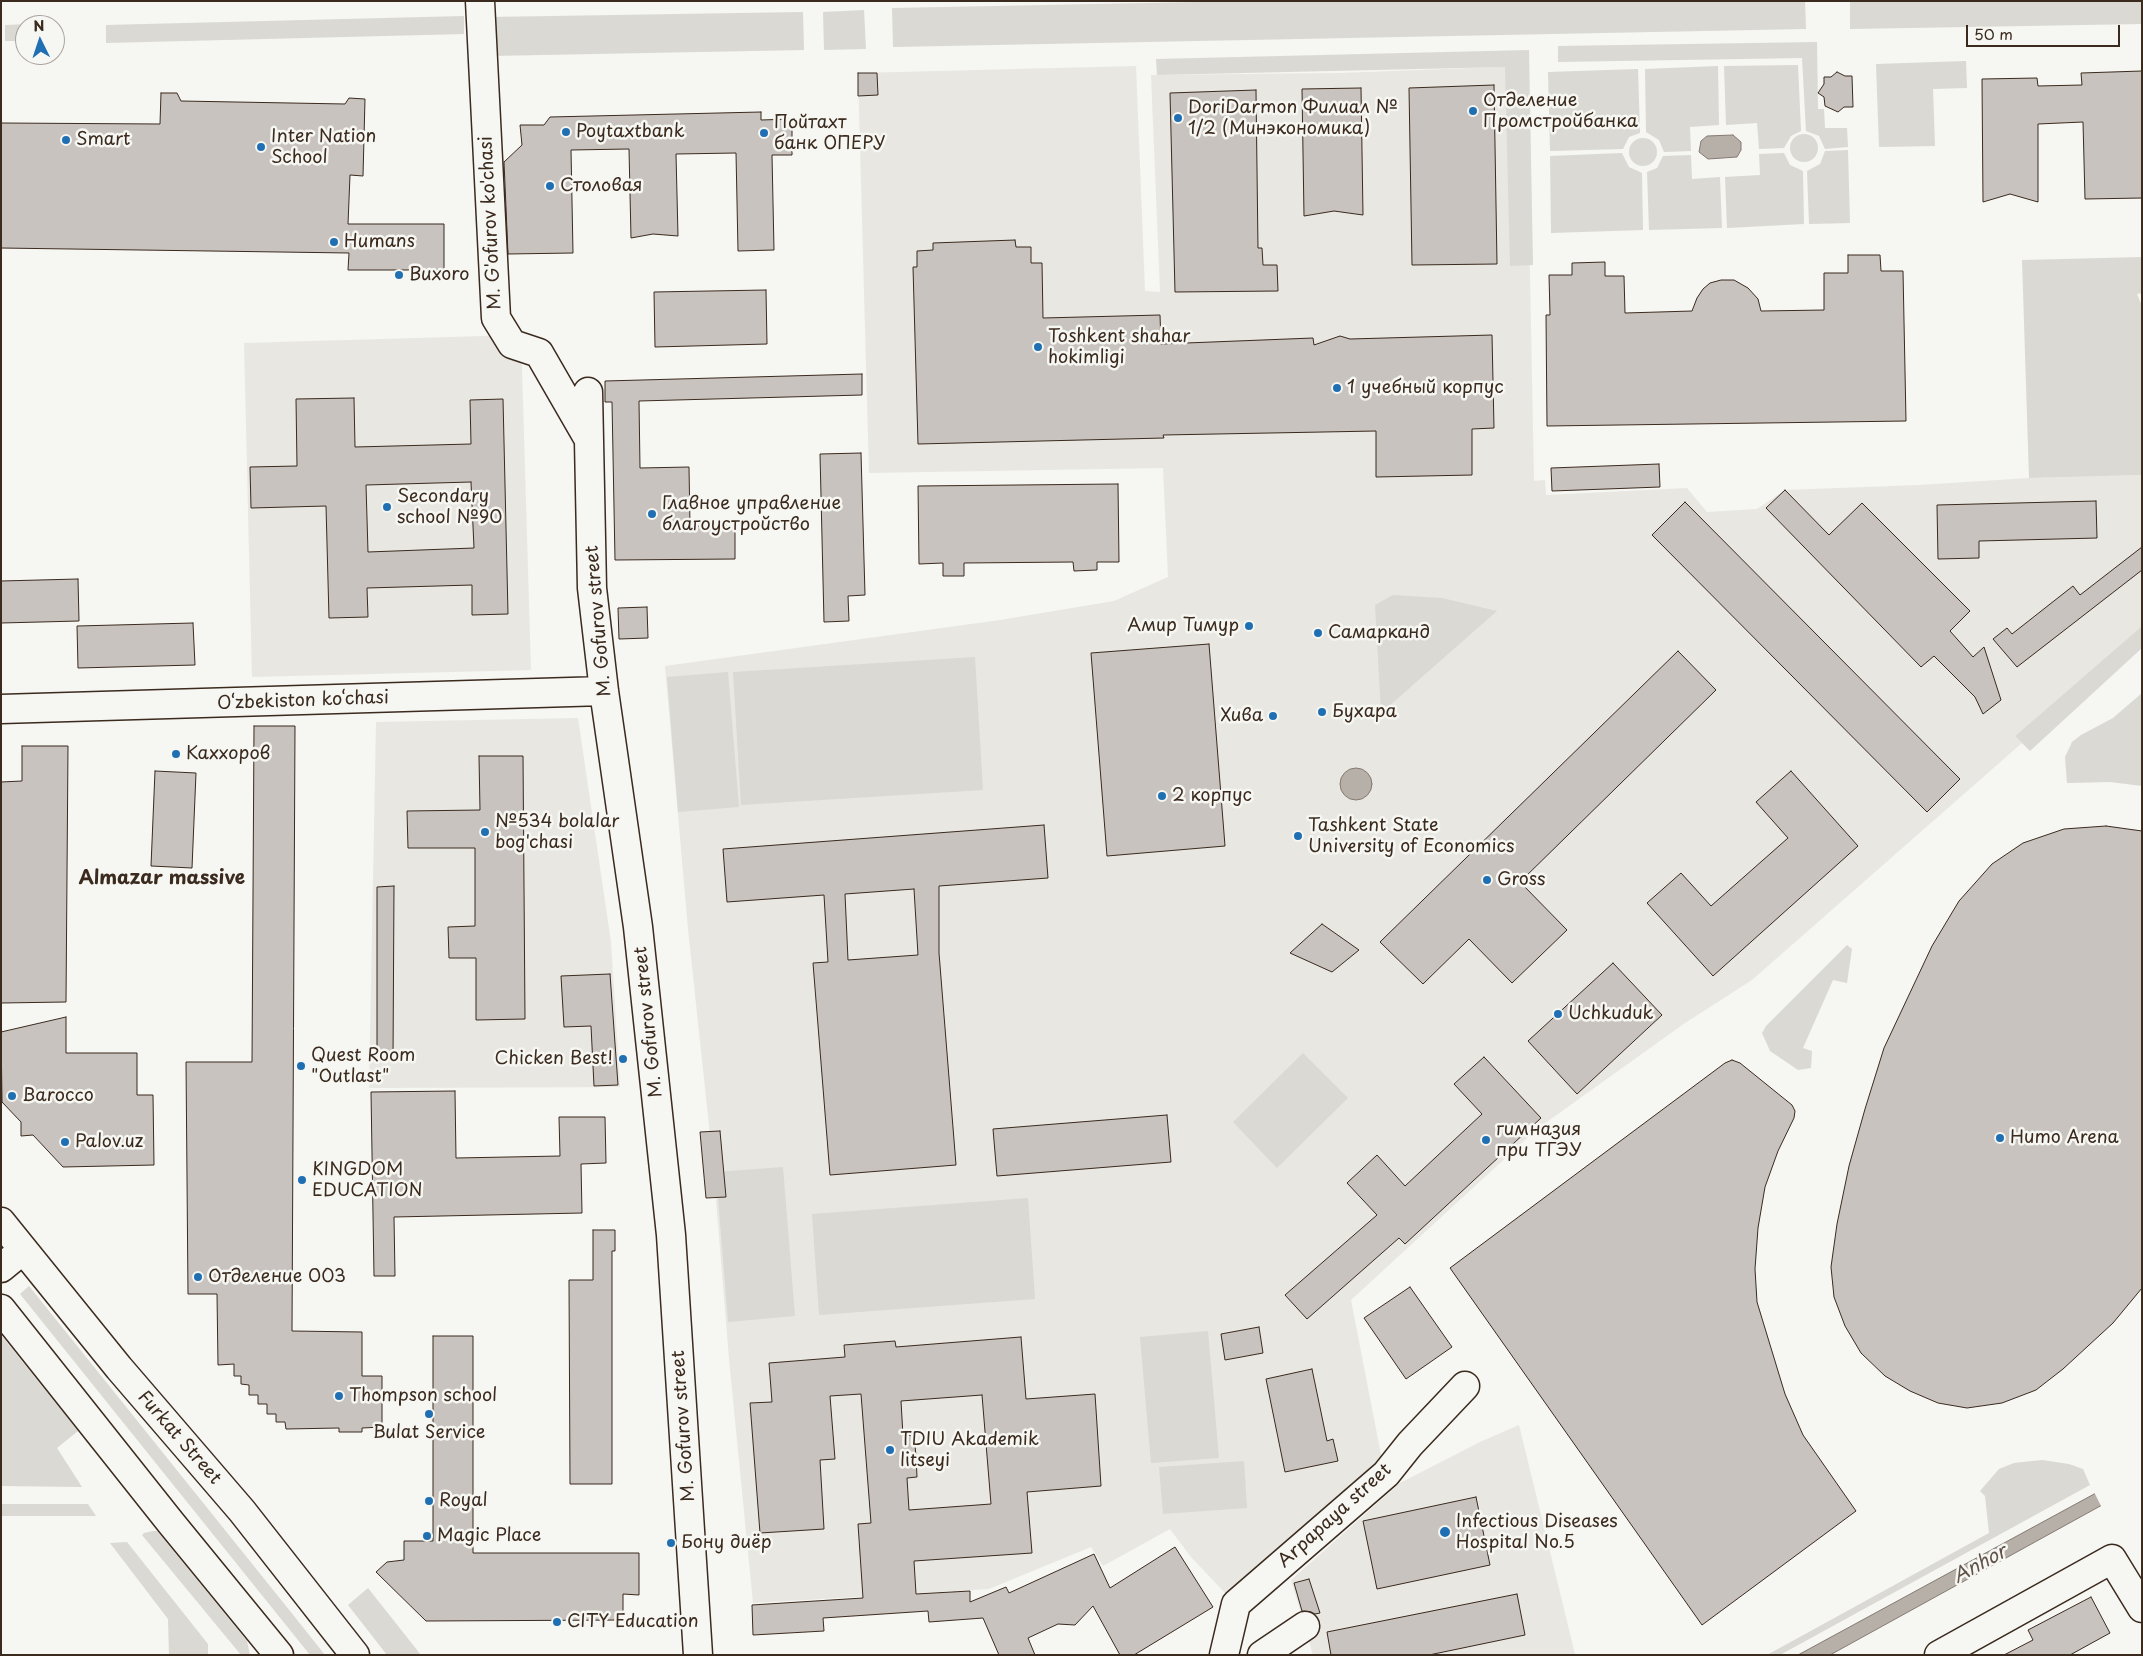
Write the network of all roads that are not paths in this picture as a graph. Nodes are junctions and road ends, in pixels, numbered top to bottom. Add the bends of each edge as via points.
1 (480, 1) edge
2 (588, 392) dead end
3 (588, 438) junction
4 (604, 691) junction
5 (1, 709) edge
6 (1, 1222) edge
7 (24, 1250) junction
8 (1, 1268) edge
9 (1, 1308) edge
10 (1465, 1386) dead end
11 (2142, 1608) edge
12 (1305, 1626) dead end
13 (279, 1655) edge
14 (355, 1655) edge
15 (698, 1655) edge
16 (1224, 1655) edge
17 (1262, 1655) edge
18 (1939, 1655) edge

1 - 3 street, M. G'ofurov ko'chasi via 496,318 512,344 539,353
2 - 3 street, M. Gofurov street
3 - 4 street, M. Gofurov street via 592,588
4 - 5 street, O‘zbekiston ko‘chasi
4 - 15 street, M. Gofurov street via 638,928 671,1235
6 - 7 street, Furkat Street
7 - 8 street
7 - 14 street, Furkat Street via 119,1368 242,1511
9 - 13 street
10 - 16 street, Arpapaya street via 1386,1474 1236,1604
11 - 18 street via 2112,1559
12 - 17 street

